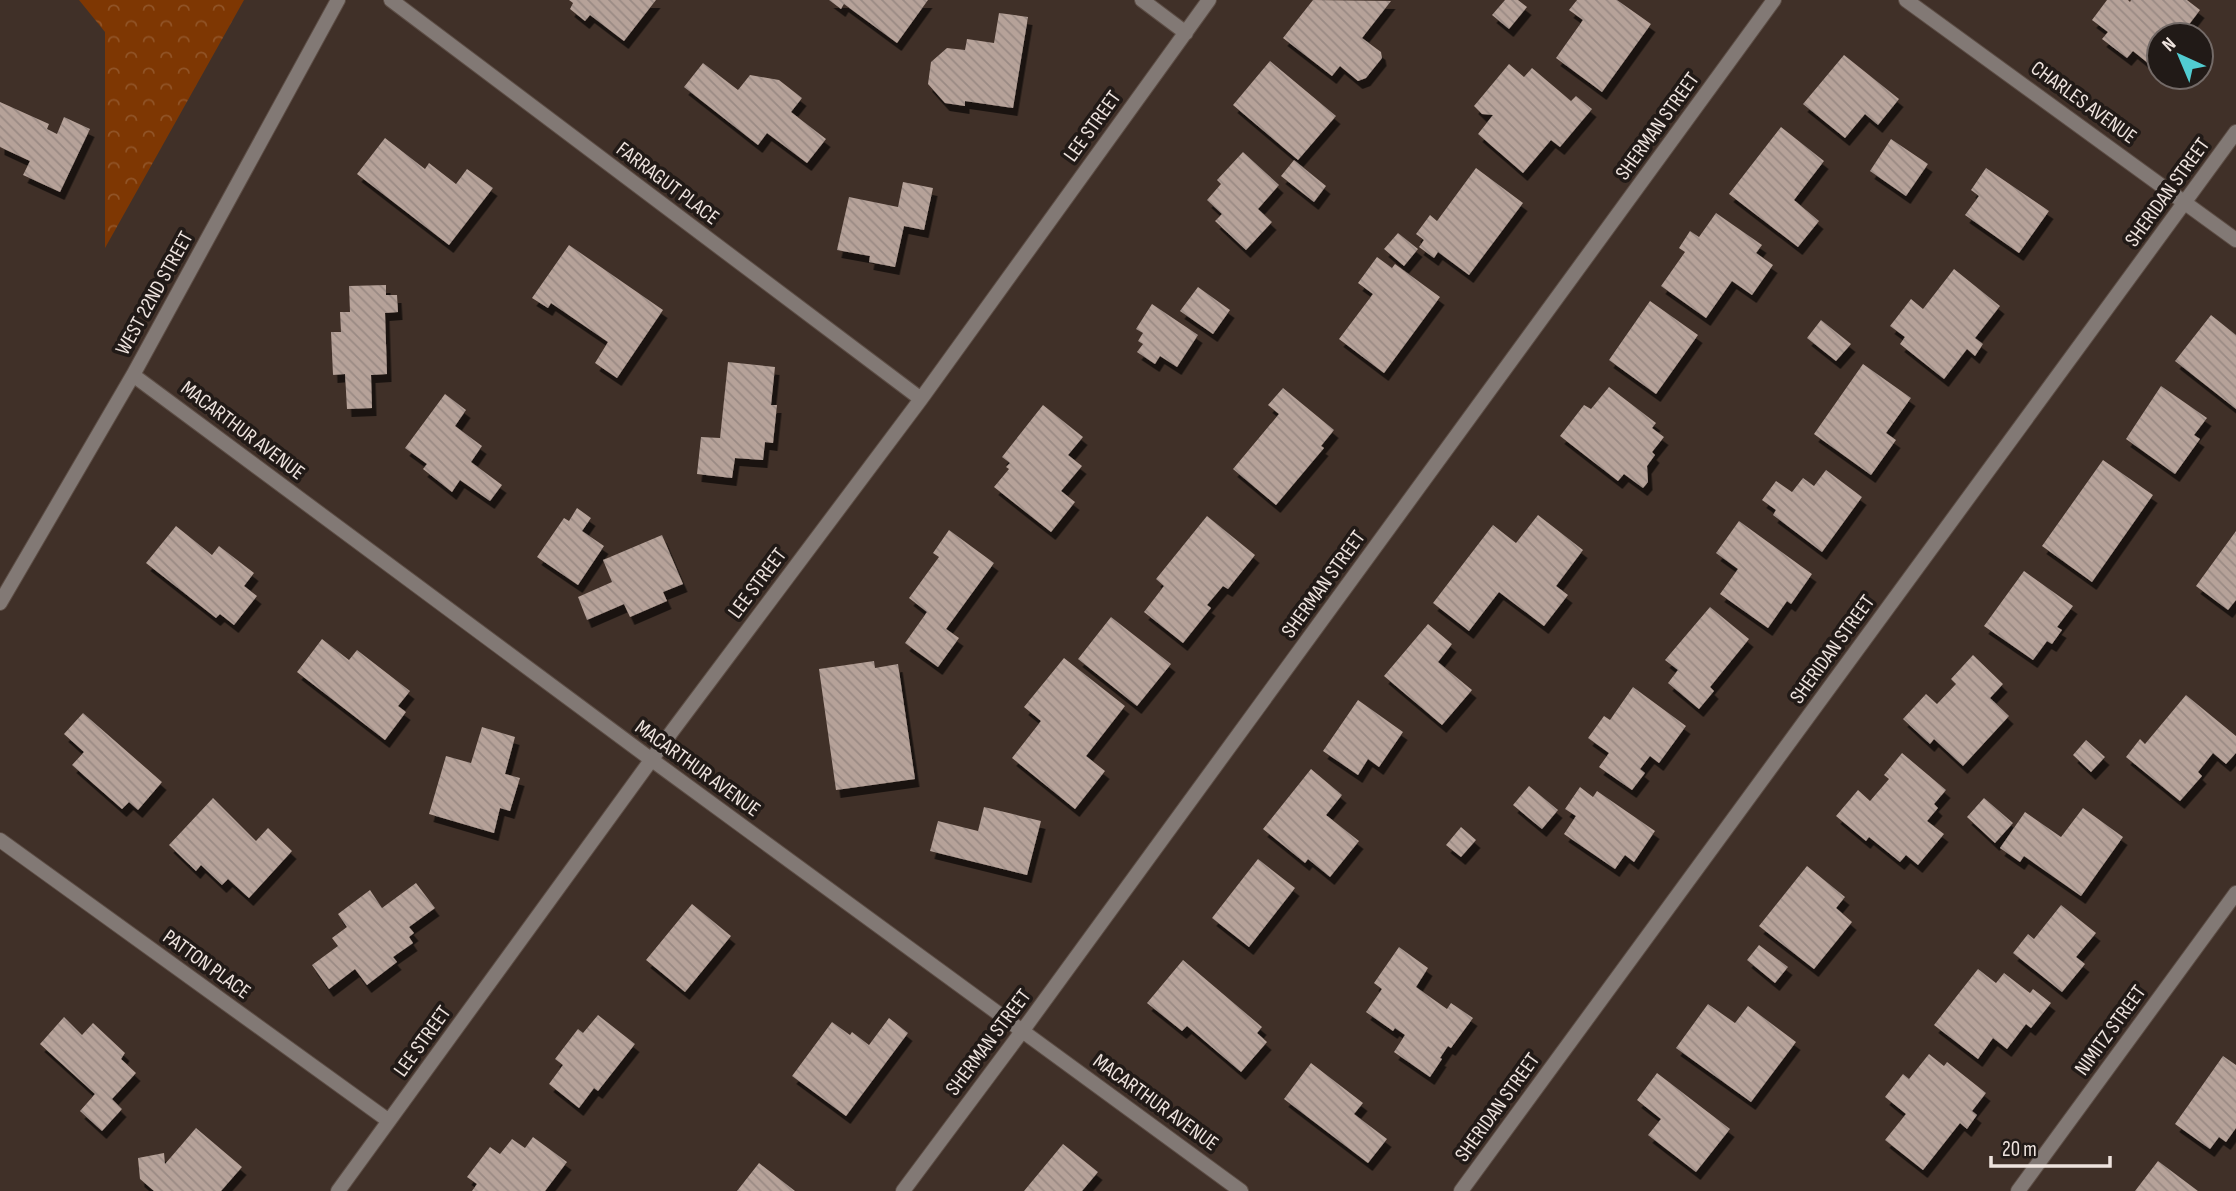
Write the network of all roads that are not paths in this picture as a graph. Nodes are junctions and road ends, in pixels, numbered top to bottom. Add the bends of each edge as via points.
1 (338, 0) edge
2 (391, 0) edge
3 (1142, 0) edge
4 (1209, 0) edge
5 (1774, 0) edge
6 (1906, 0) edge
7 (1186, 33) junction
8 (2236, 132) edge
9 (2185, 202) junction
10 (2236, 240) edge
11 (133, 376) junction
12 (921, 399) junction
13 (0, 603) edge
14 (652, 760) junction
15 (0, 840) edge
16 (2236, 893) edge
17 (1023, 1030) junction
18 (389, 1121) junction
19 (338, 1191) edge
20 (903, 1191) edge
21 (1241, 1191) edge
22 (1461, 1191) edge
23 (2018, 1191) edge

1 - 11 street, WEST 22ND STREET
2 - 12 street, FARRAGUT PLACE
3 - 7 street
4 - 7 street, LEE STREET
5 - 17 street, SHERMAN STREET
6 - 9 street, CHARLES AVENUE
7 - 12 street, LEE STREET
8 - 9 street, SHERIDAN STREET
9 - 10 street, CHARLES AVENUE
9 - 22 street, SHERIDAN STREET
11 - 13 street, WEST 22ND STREET
11 - 14 street, MACARTHUR AVENUE
12 - 14 street, LEE STREET
14 - 17 street, MACARTHUR AVENUE
14 - 18 street, LEE STREET
15 - 18 street, PATTON PLACE
16 - 23 street, NIMITZ STREET
17 - 20 street, SHERMAN STREET
17 - 21 street, MACARTHUR AVENUE
18 - 19 street, LEE STREET

